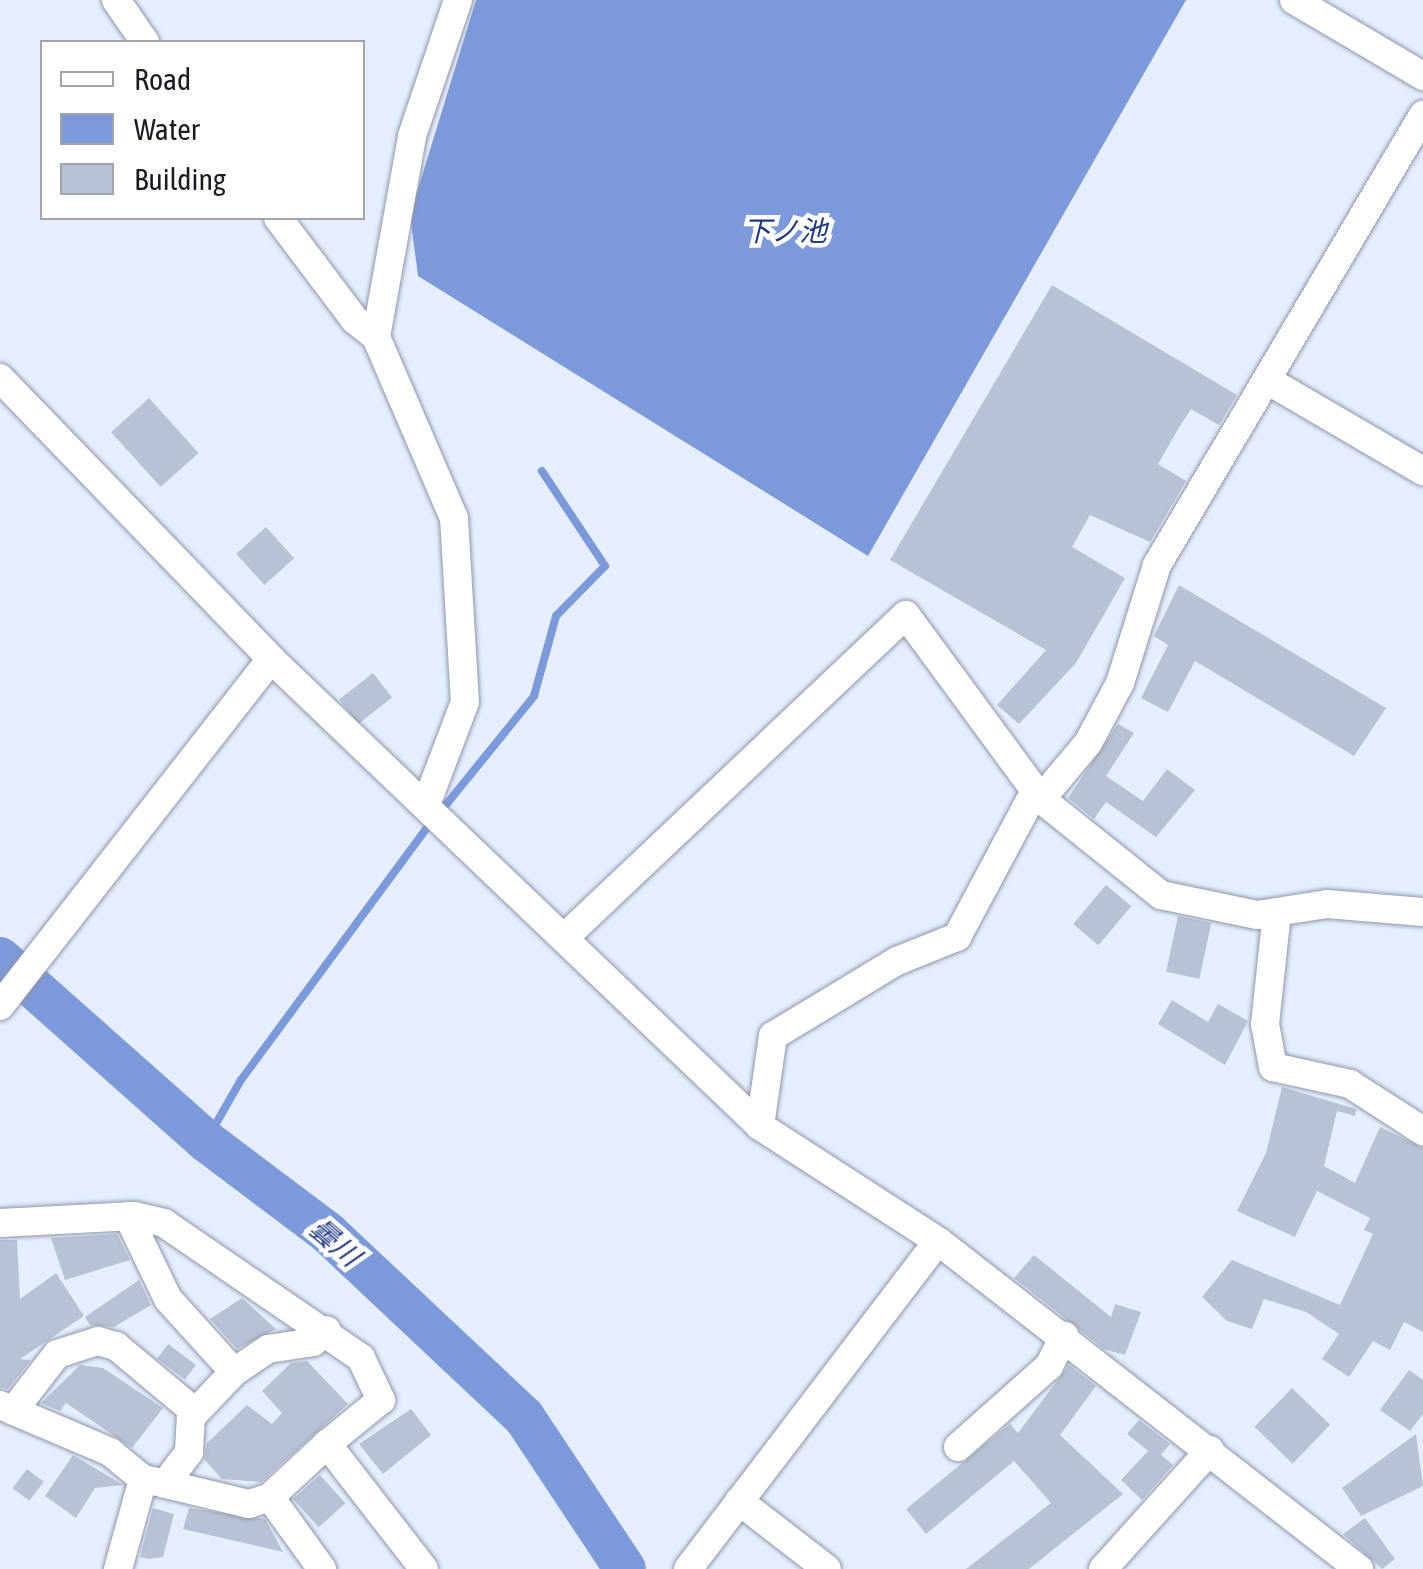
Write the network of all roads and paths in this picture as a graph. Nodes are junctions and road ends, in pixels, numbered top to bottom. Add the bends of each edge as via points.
1 (116, 0) edge
2 (458, 0) edge
3 (1294, 0) edge
4 (144, 40) edge
5 (1423, 76) edge
6 (1423, 114) edge
7 (280, 220) edge
8 (376, 337) junction
9 (0, 378) edge
10 (1267, 380) junction
11 (1423, 471) edge
12 (272, 659) junction
13 (1041, 798) junction
14 (427, 802) junction
15 (1277, 912) junction
16 (1423, 912) edge
17 (564, 938) junction
18 (0, 1006) edge
19 (760, 1126) junction
20 (1423, 1131) edge
21 (128, 1216) junction
22 (0, 1223) edge
23 (938, 1241) junction
24 (326, 1330) junction
25 (1064, 1336) junction
26 (234, 1372) junction
27 (7, 1408) edge
28 (195, 1412) junction
29 (327, 1444) junction
30 (958, 1447) dead end
31 (1210, 1450) junction
32 (189, 1452) junction
33 (154, 1481) junction
34 (270, 1497) junction
35 (739, 1501) junction
36 (228, 1502) junction
37 (118, 1569) edge
38 (322, 1569) edge
39 (424, 1569) edge
40 (688, 1569) edge
41 (827, 1569) edge
42 (1103, 1569) edge
43 (1359, 1569) edge

1 - 4 street
2 - 8 street via 412,136
3 - 5 street
6 - 10 street
7 - 8 street via 355,320
8 - 14 street via 454,518 462,583 465,702
9 - 12 street
10 - 11 street
10 - 13 street via 1157,565 1120,683 1088,743
12 - 14 street
12 - 18 street
13 - 15 street via 1161,896
13 - 17 street via 906,615
13 - 19 street via 1029,802 957,937 898,961 773,1036
14 - 17 street
15 - 16 street via 1327,904
15 - 20 street via 1265,1024 1273,1067 1350,1084
17 - 19 street
19 - 23 street
21 - 22 street
21 - 24 street via 164,1223 212,1250
21 - 26 street via 168,1299
23 - 25 street
23 - 35 street
24 - 26 street via 313,1342 268,1349
24 - 29 street via 361,1358 381,1400
25 - 30 street via 1048,1366
25 - 31 street
26 - 28 street
27 - 28 street via 57,1354 98,1341 116,1346
27 - 33 street via 110,1452
28 - 32 street via 185,1428
29 - 34 street
29 - 39 street
31 - 42 street
31 - 43 street
32 - 33 street
32 - 36 street
33 - 36 street
33 - 37 street
34 - 36 street
34 - 38 street
35 - 40 street
35 - 41 street

